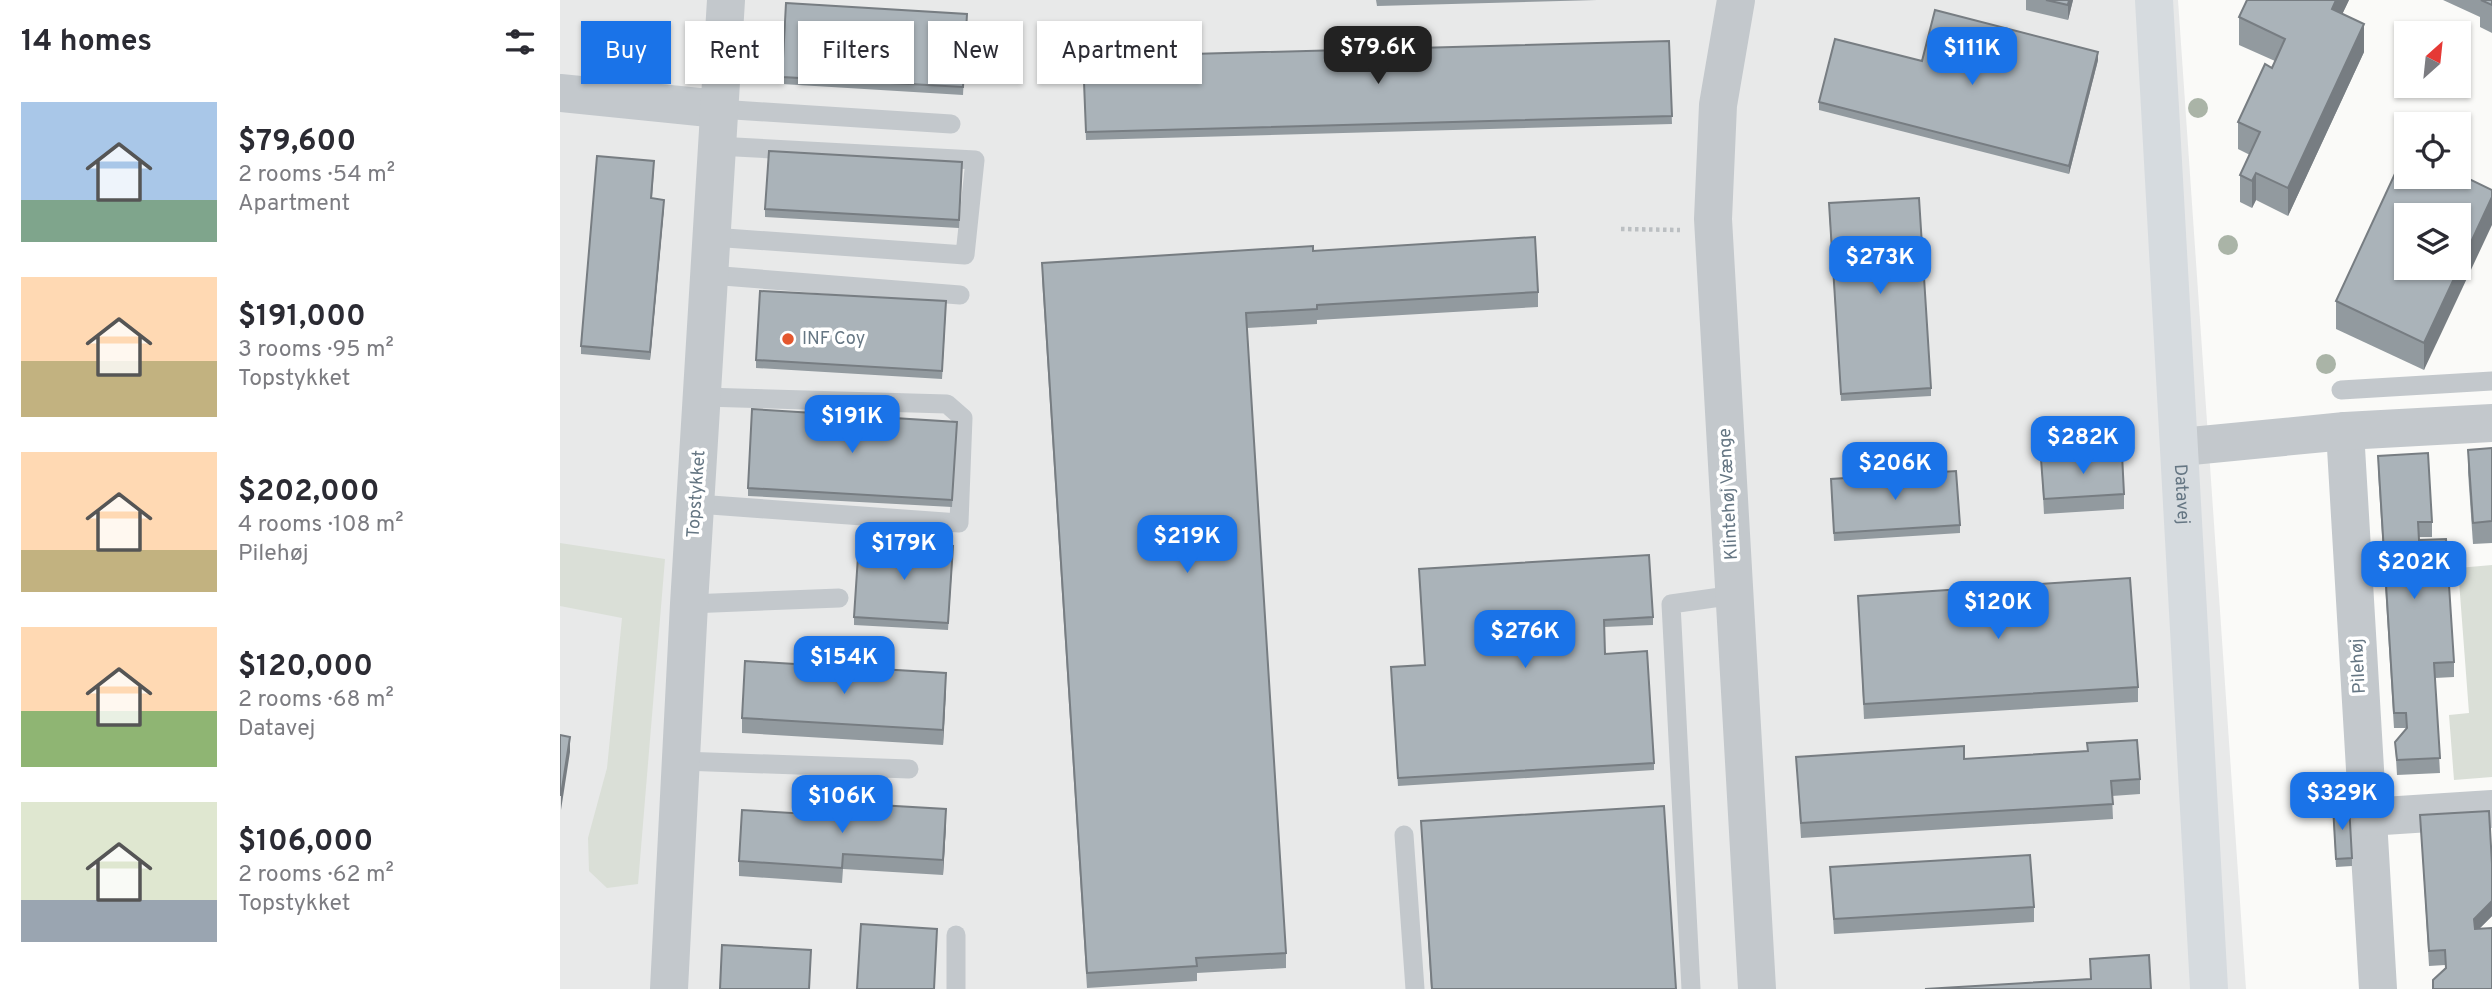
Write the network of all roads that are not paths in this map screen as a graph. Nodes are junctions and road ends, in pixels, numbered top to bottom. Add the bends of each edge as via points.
1 (726, 0) edge
2 (1736, 0) edge
3 (2154, 0) edge
4 (560, 93) edge
5 (951, 124) dead end
6 (718, 127) junction
7 (712, 237) junction
8 (710, 275) junction
9 (960, 295) dead end
10 (2492, 381) edge
11 (2341, 390) dead end
12 (703, 397) junction
13 (2492, 423) edge
14 (2345, 431) junction
15 (2180, 447) junction
16 (697, 504) junction
17 (1735, 595) junction
18 (839, 598) dead end
19 (689, 604) junction
20 (682, 761) junction
21 (909, 769) dead end
22 (2492, 809) edge
23 (2368, 817) junction
24 (1404, 835) dead end
25 (956, 935) dead end
26 (669, 989) edge
27 (956, 989) edge
28 (1415, 989) edge
29 (1691, 989) edge
30 (1757, 989) edge
31 (2209, 989) edge
32 (2378, 989) edge

1 - 6 street, Topstykket
2 - 17 street, Klintehøj Vænge via 1718,106 1713,219
3 - 15 street, Datavej
4 - 6 street
5 - 6 lane
6 - 7 street, Topstykket
6 - 7 lane via 975,160 965,255
7 - 8 street, Topstykket
8 - 9 lane
8 - 12 street, Topstykket
10 - 11 lane
12 - 16 street, Topstykket
12 - 16 lane via 947,404 963,418 959,523
13 - 14 street
14 - 15 street
14 - 23 street, Pilehøj
15 - 31 street, Datavej
16 - 19 street, Topstykket
17 - 29 lane via 1671,604
17 - 30 street, Klintehøj Vænge
18 - 19 lane
19 - 20 street, Topstykket
20 - 21 lane
20 - 26 street, Topstykket
22 - 23 street
23 - 32 street, Pilehøj
24 - 28 lane
25 - 27 lane

